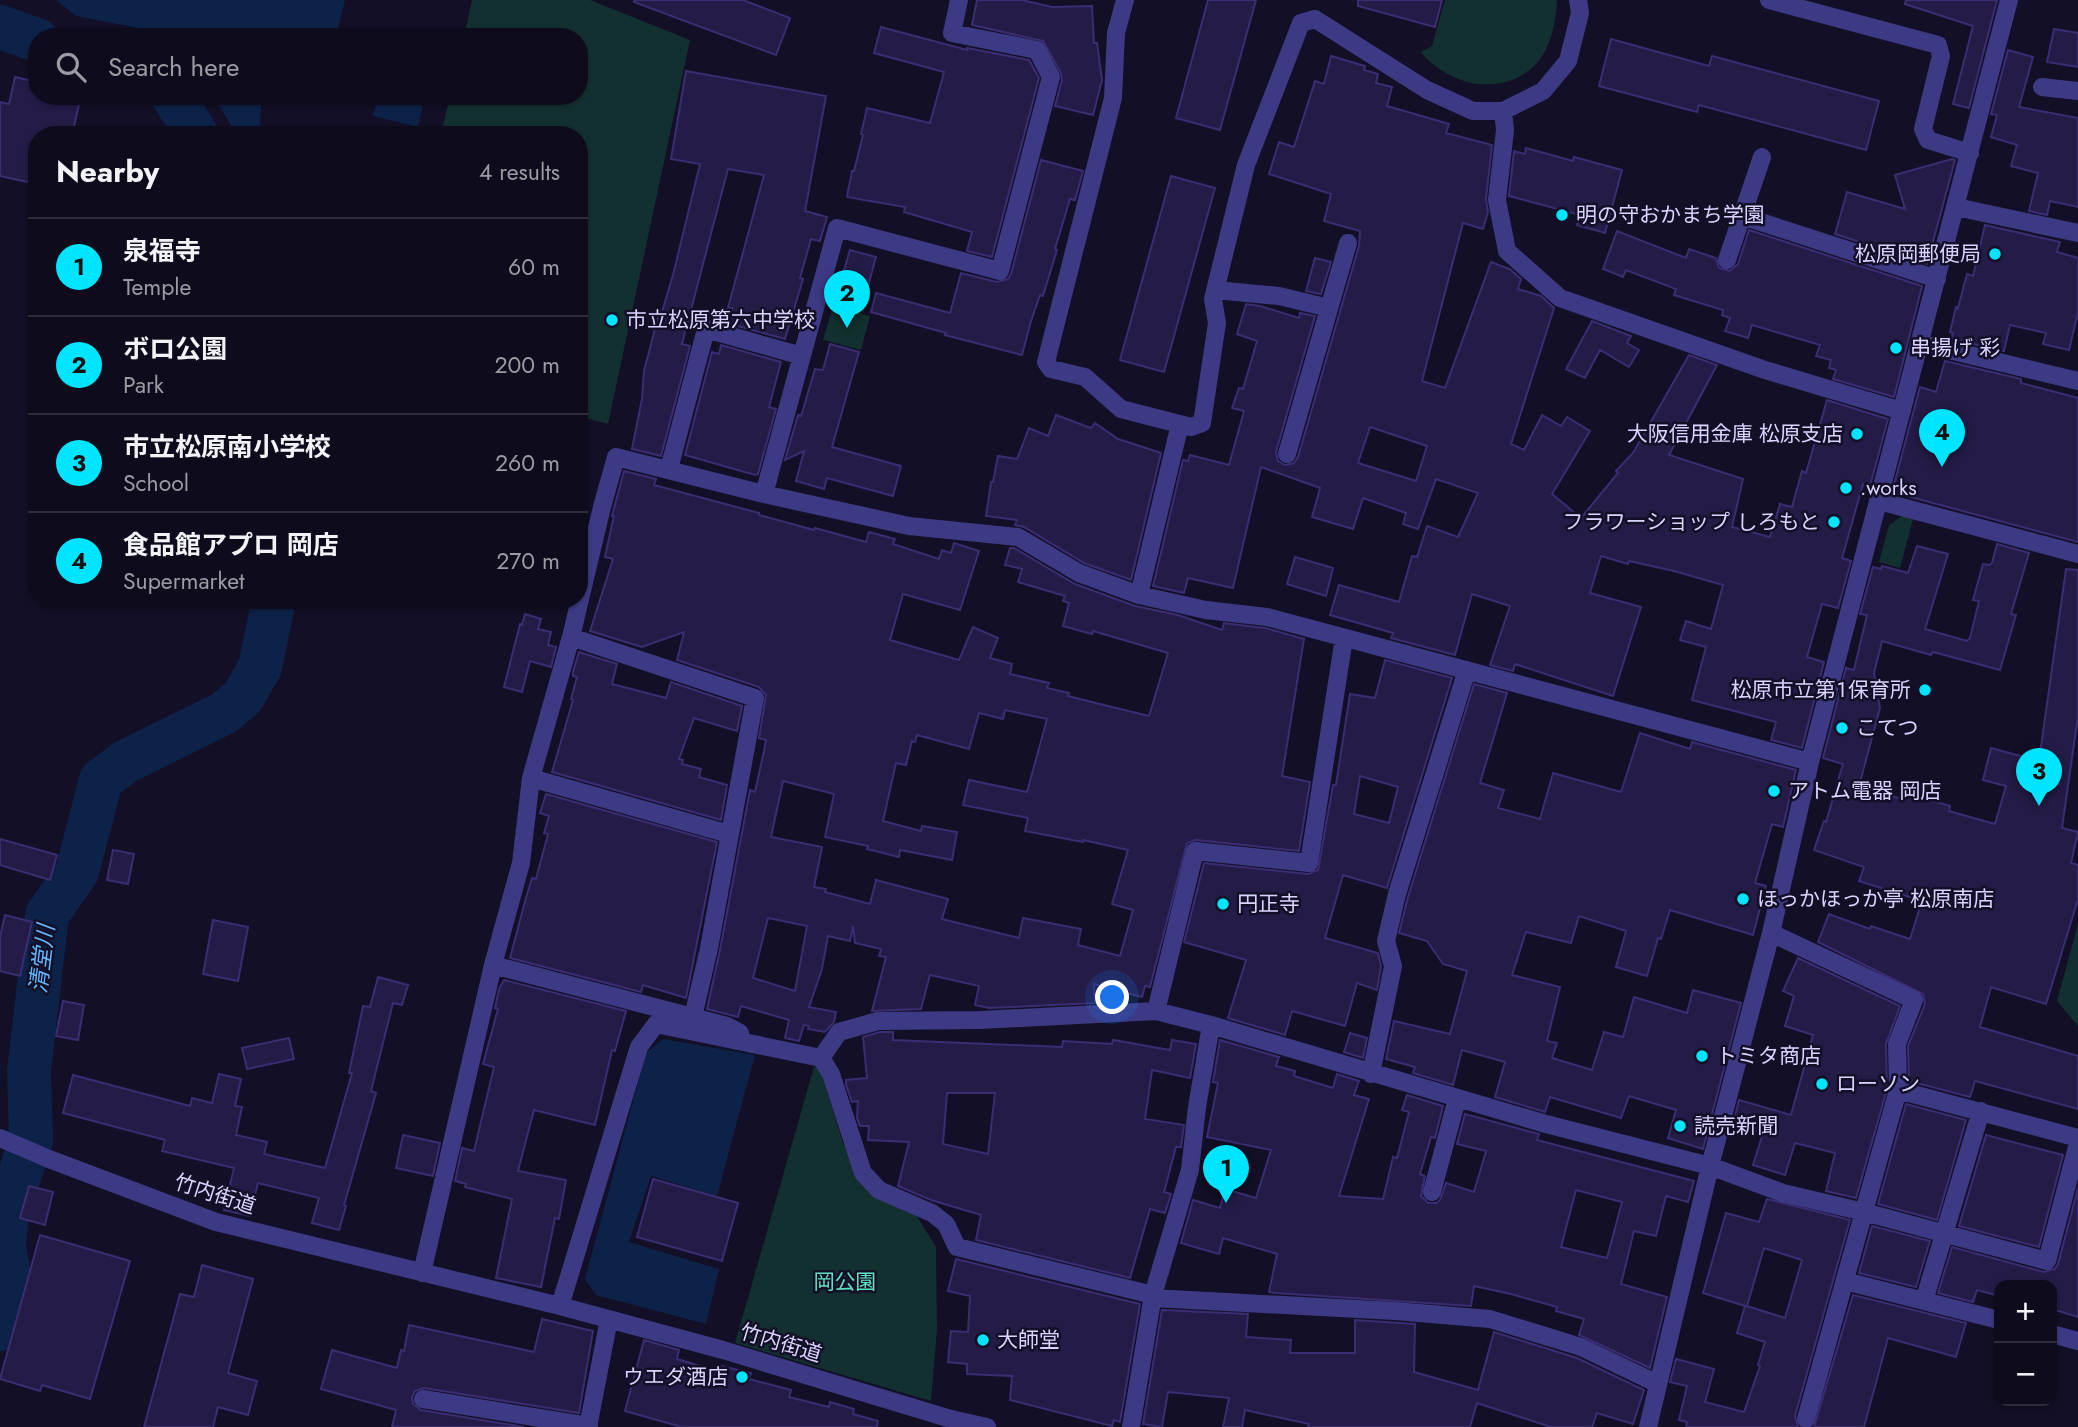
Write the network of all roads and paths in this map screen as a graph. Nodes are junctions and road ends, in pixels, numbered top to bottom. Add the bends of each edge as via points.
1 (959, 0) edge
2 (1125, 0) edge
3 (1578, 0) edge
4 (1769, 0) edge
5 (2009, 0) edge
6 (2042, 87) dead end
7 (2078, 91) edge
8 (1503, 111) junction
9 (1970, 153) junction
10 (1762, 157) dead end
11 (1956, 208) junction
12 (1742, 216) junction
13 (2078, 233) edge
14 (1348, 243) dead end
15 (1727, 260) dead end
16 (1937, 279) junction
17 (1215, 290) junction
18 (1329, 308) junction
19 (1920, 343) junction
20 (802, 356) junction
21 (2078, 381) edge
22 (1902, 411) junction
23 (1180, 424) junction
24 (1287, 454) dead end
25 (669, 469) junction
26 (764, 494) junction
27 (1879, 501) junction
28 (2078, 554) edge
29 (588, 565) edge
30 (1139, 595) junction
31 (577, 609) edge
32 (571, 636) junction
33 (1344, 638) junction
34 (1467, 670) junction
35 (1811, 762) junction
36 (531, 778) junction
37 (729, 834) junction
38 (1771, 933) junction
39 (494, 964) junction
40 (1156, 1011) junction
41 (693, 1017) junction
42 (1211, 1025) junction
43 (755, 1043) junction
44 (821, 1058) junction
45 (1371, 1074) junction
46 (1898, 1090) junction
47 (1457, 1099) junction
48 (1981, 1111) junction
49 (0, 1138) edge
50 (2078, 1141) edge
51 (1710, 1166) junction
52 (1432, 1192) dead end
53 (1864, 1212) junction
54 (1944, 1234) junction
55 (422, 1273) junction
56 (1844, 1281) junction
57 (1153, 1296) junction
58 (1924, 1301) junction
59 (560, 1306) junction
60 (609, 1319) junction
61 (1994, 1319) edge
62 (2057, 1335) edge
63 (2078, 1341) edge
64 (1658, 1384) junction
65 (423, 1399) dead end
66 (1806, 1419) dead end
67 (588, 1427) edge
68 (987, 1427) edge
69 (1132, 1427) edge
70 (1648, 1427) edge

1 - 20 street via 952,33 1037,50 1051,77 1000,271 837,228
2 - 23 street via 1116,33 1113,98 1046,362 1051,369 1085,377 1121,409
3 - 8 street via 1580,13 1568,61 1543,91
4 - 9 street via 1938,45 1941,56 1923,129 1928,140
5 - 9 street
6 - 7 street
8 - 17 street via 1472,111 1427,90 1315,19 1301,23 1246,165
8 - 22 street via 1497,200 1507,251 1560,298 1765,370
9 - 11 street
10 - 12 street
11 - 13 street
11 - 16 street
12 - 15 street
12 - 16 street
14 - 18 street
16 - 19 street
17 - 18 street via 1279,296
17 - 23 street via 1217,323 1202,422 1191,427
18 - 24 street
19 - 21 street
19 - 22 street
20 - 25 street via 706,329
20 - 26 street
22 - 27 street
23 - 30 street
25 - 26 street
25 - 29 street via 616,457
26 - 30 street via 909,526 1018,537 1079,573
27 - 28 street
27 - 35 street
30 - 33 street via 1267,617
31 - 32 street
32 - 36 street
32 - 37 street via 755,698
33 - 34 street
33 - 40 street via 1309,863 1195,851
34 - 35 street
34 - 45 street via 1397,894 1386,941 1392,966
35 - 38 street
36 - 37 street
36 - 39 street via 521,863
37 - 41 street
38 - 46 street via 1914,1000 1897,1044
38 - 51 street
39 - 41 street
39 - 55 street
40 - 42 street
40 - 44 street via 878,1021 839,1032
41 - 43 street via 727,1026
42 - 45 street
42 - 57 street via 1190,1170
43 - 44 street
43 - 59 street via 656,1024 639,1047
44 - 57 street via 831,1074 863,1173 879,1190 946,1224 957,1247
45 - 47 street
46 - 48 street
46 - 53 street
47 - 51 street
47 - 52 street
48 - 50 street
48 - 54 street
49 - 55 street, 竹内街道 via 216,1222
50 - 54 street via 2047,1261
51 - 53 street via 1783,1193
51 - 64 street
53 - 54 street
53 - 56 street
54 - 58 street
55 - 59 street, 竹内街道
56 - 58 street
56 - 66 street
57 - 64 street via 1490,1319 1581,1346
57 - 69 street
58 - 61 street
59 - 60 street, 竹内街道
60 - 67 street
60 - 68 street, 竹内街道
62 - 63 street
64 - 70 street
65 - 67 street

